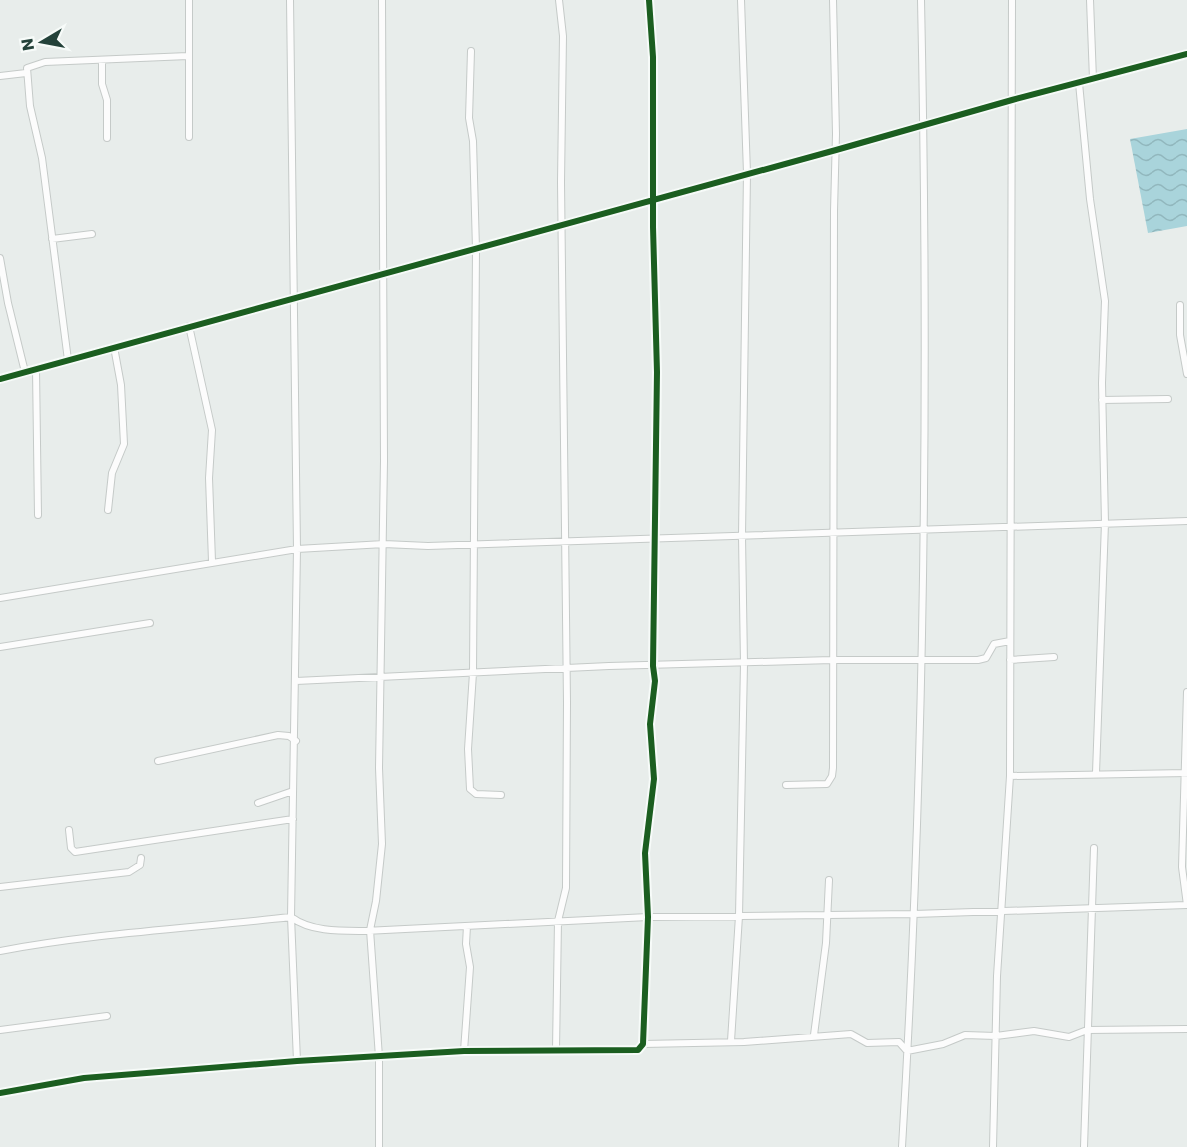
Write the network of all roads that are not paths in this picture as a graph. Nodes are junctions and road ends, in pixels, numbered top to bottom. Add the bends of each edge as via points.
1 (189, 0) edge
2 (290, 0) edge
3 (382, 0) edge
4 (559, 0) edge
5 (649, 0) edge
6 (741, 0) edge
7 (833, 0) edge
8 (921, 0) edge
9 (1012, 0) edge
10 (1090, 0) edge
11 (471, 51) dead end
12 (1187, 54) edge
13 (188, 56) junction
14 (102, 61) junction
15 (26, 73) junction
16 (0, 76) edge
17 (1093, 79) junction
18 (1079, 83) junction
19 (1012, 99) junction
20 (924, 124) junction
21 (189, 136) dead end
22 (107, 138) dead end
23 (836, 150) junction
24 (747, 173) junction
25 (653, 199) junction
26 (562, 225) junction
27 (92, 234) dead end
28 (52, 239) junction
29 (476, 249) junction
30 (0, 258) edge
31 (382, 274) junction
32 (293, 298) junction
33 (1180, 305) dead end
34 (189, 326) junction
35 (114, 347) junction
36 (68, 360) junction
37 (36, 369) junction
38 (25, 372) junction
39 (1187, 374) edge
40 (0, 379) edge
41 (1168, 399) dead end
42 (1102, 400) junction
43 (108, 510) dead end
44 (38, 515) dead end
45 (1187, 521) edge
46 (1105, 523) junction
47 (1012, 526) junction
48 (922, 530) junction
49 (833, 533) junction
50 (742, 536) junction
51 (653, 538) junction
52 (565, 541) junction
53 (384, 544) junction
54 (474, 544) junction
55 (297, 549) junction
56 (212, 561) junction
57 (0, 598) edge
58 (150, 623) dead end
59 (1010, 641) junction
60 (0, 647) edge
61 (1054, 657) dead end
62 (832, 660) junction
63 (922, 660) junction
64 (1010, 660) junction
65 (744, 664) junction
66 (653, 666) junction
67 (566, 669) junction
68 (473, 673) junction
69 (381, 676) junction
70 (296, 681) junction
71 (1187, 692) edge
72 (296, 741) junction
73 (158, 761) dead end
74 (1096, 773) junction
75 (1187, 773) edge
76 (1010, 776) junction
77 (786, 785) dead end
78 (293, 791) junction
79 (501, 795) dead end
80 (258, 803) dead end
81 (293, 819) junction
82 (69, 830) dead end
83 (1094, 848) dead end
84 (141, 858) dead end
85 (830, 880) dead end
86 (0, 887) edge
87 (1187, 905) edge
88 (1091, 907) junction
89 (1001, 911) junction
90 (914, 914) junction
91 (828, 915) junction
92 (739, 916) junction
93 (291, 917) junction
94 (648, 917) junction
95 (558, 921) junction
96 (467, 926) junction
97 (370, 930) junction
98 (0, 951) edge
99 (107, 1017) dead end
100 (1187, 1029) edge
101 (0, 1030) edge
102 (1087, 1030) junction
103 (814, 1035) junction
104 (996, 1036) junction
105 (730, 1041) junction
106 (643, 1044) junction
107 (556, 1050) junction
108 (465, 1051) junction
109 (908, 1051) junction
110 (379, 1057) junction
111 (297, 1061) junction
112 (0, 1093) edge
113 (379, 1147) edge
114 (902, 1147) edge
115 (993, 1147) edge
116 (1084, 1147) edge

1 - 13 street
2 - 32 street
3 - 31 street
4 - 26 street via 563,36
5 - 25 street
6 - 24 street
7 - 23 street
8 - 20 street
9 - 19 street
10 - 17 street
11 - 29 street via 469,118
12 - 17 street
13 - 14 street
13 - 21 street
14 - 15 street via 32,64
14 - 22 street
15 - 16 street
15 - 28 street
17 - 18 street
18 - 19 street
18 - 42 street via 1105,302
19 - 20 street
19 - 47 street
20 - 23 street
20 - 48 street
23 - 24 street
23 - 49 street
24 - 25 street
24 - 50 street
25 - 26 street
25 - 51 street via 657,372
26 - 29 street
26 - 52 street
27 - 28 street
28 - 36 street
29 - 31 street
29 - 54 street
30 - 38 street
31 - 32 street
31 - 53 street
32 - 34 street
32 - 55 street
33 - 39 street
34 - 35 street
34 - 56 street via 212,430
35 - 36 street
35 - 43 street via 121,385 124,444 112,473
36 - 37 street
37 - 38 street
37 - 44 street
38 - 40 street
41 - 42 street
42 - 46 street
45 - 46 street
46 - 47 street
46 - 74 street
47 - 48 street
47 - 59 street
48 - 49 street
48 - 63 street
49 - 50 street
49 - 62 street
50 - 51 street
50 - 65 street
51 - 52 street
51 - 66 street
52 - 54 street
52 - 67 street
53 - 54 street
53 - 55 street
53 - 69 street
54 - 68 street
55 - 56 street
55 - 70 street
56 - 57 street
58 - 60 street
59 - 63 street via 994,644 986,658 978,660
59 - 64 street
61 - 64 street
62 - 63 street
62 - 65 street
62 - 77 street via 832,776 827,784
63 - 90 street
64 - 76 street
65 - 66 street
65 - 92 street
66 - 67 street
66 - 94 street via 654,779 645,854
67 - 68 street
67 - 95 street via 566,888
68 - 69 street
68 - 79 street via 468,749 470,789 476,794
69 - 70 street
69 - 97 street via 382,844
70 - 72 street
71 - 75 street
72 - 73 street via 278,735
72 - 78 street
74 - 75 street
74 - 76 street
75 - 87 street via 1182,867
76 - 89 street
78 - 80 street
78 - 81 street
81 - 82 street via 75,852
81 - 93 street
83 - 88 street
84 - 86 street via 140,865 129,872
85 - 91 street
87 - 88 street
88 - 89 street
88 - 102 street
89 - 90 street
89 - 104 street
90 - 91 street
90 - 109 street
91 - 92 street
91 - 103 street
92 - 94 street
92 - 105 street
93 - 97 street via 335,931
93 - 98 street via 63,939
93 - 111 street
94 - 95 street
94 - 106 street
95 - 96 street
95 - 107 street
96 - 97 street
96 - 108 street via 470,967
97 - 110 street
99 - 101 street
100 - 102 street
102 - 104 street via 1069,1037 1034,1031
102 - 116 street
103 - 105 street
103 - 109 street via 851,1034 867,1043 896,1041
104 - 109 street via 965,1035
104 - 115 street
105 - 106 street
106 - 107 street via 638,1050
107 - 108 street
108 - 110 street
109 - 114 street
110 - 111 street
110 - 113 street
111 - 112 street via 84,1078

